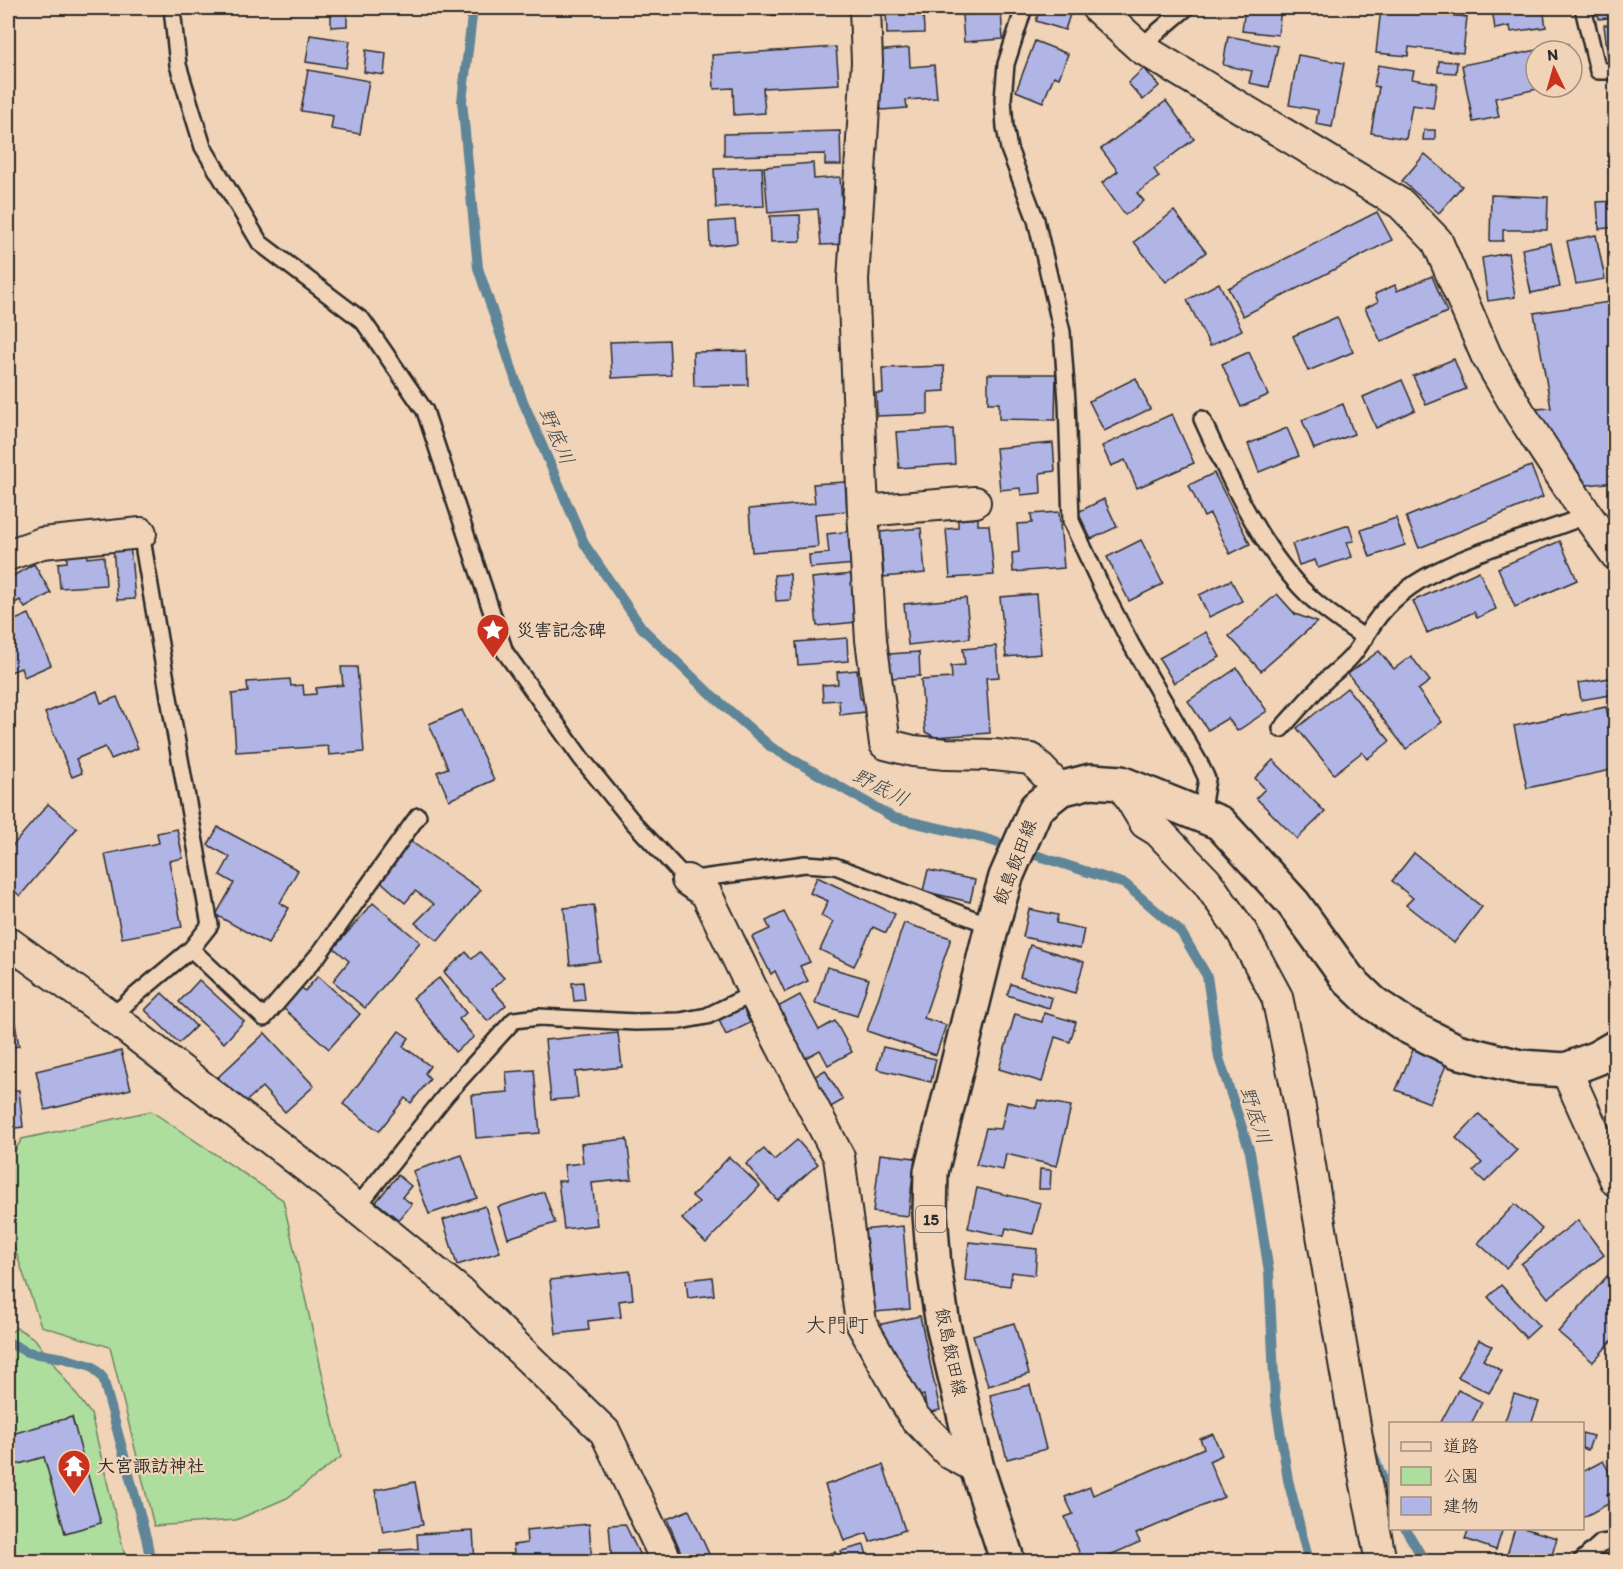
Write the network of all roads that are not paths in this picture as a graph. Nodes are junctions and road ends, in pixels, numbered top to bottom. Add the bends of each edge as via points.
1 (172, 8) edge
2 (865, 8) edge
3 (1024, 8) edge
4 (1097, 8) edge
5 (1186, 8) edge
6 (1583, 8) edge
7 (1141, 48) junction
8 (1616, 70) edge
9 (1202, 419) dead end
10 (975, 502) dead end
11 (863, 511) junction
12 (1587, 515) junction
13 (141, 533) joint
14 (8, 555) edge
15 (1616, 555) edge
16 (1365, 638) junction
17 (1281, 729) dead end
18 (1121, 783) junction
19 (1048, 798) junction
20 (1201, 815) junction
21 (418, 816) dead end
22 (687, 880) junction
23 (992, 926) junction
24 (8, 942) edge
25 (191, 949) junction
26 (742, 999) dead end
27 (112, 1017) junction
28 (1616, 1047) edge
29 (1566, 1070) junction
30 (1616, 1181) edge
31 (357, 1207) junction
32 (977, 1468) junction
33 (1616, 1541) edge
34 (667, 1562) edge
35 (1008, 1562) edge
36 (1381, 1562) edge
37 (1580, 1562) edge

1 - 22 lane via 178,65 203,147 260,243 363,321 424,411 505,652 581,758
2 - 11 street via 867,62 854,280
3 - 20 lane via 1006,64 1004,118 1009,149 1036,220 1062,332 1071,521 1131,644 1207,779
4 - 7 street
5 - 7 lane
6 - 8 lane via 1598,72
7 - 12 street via 1401,204 1437,241 1486,355
9 - 16 lane via 1242,503 1276,558 1309,596
10 - 11 street
11 - 19 street via 871,640 885,744 946,754 1031,759
12 - 15 street
12 - 16 lane via 1435,572 1389,606
13 - 14 street via 42,543
13 - 25 lane via 210,926
16 - 17 lane
18 - 19 main road via 1091,781
18 - 20 main road
18 - 36 street via 1145,823 1158,831 1207,882 1242,932 1277,997 1299,1096
19 - 23 main road, 飯島飯田線 / 15 via 1006,877
20 - 29 main road via 1220,823 1293,903 1348,979 1381,1008 1457,1051 1520,1067
21 - 25 lane via 319,954 264,1018
22 - 23 lane via 805,864 835,866
22 - 32 street via 706,893 839,1157 861,1323 914,1417 949,1453
23 - 32 main road, 飯島飯田線 / 15 via 931,1172 934,1267 943,1325
24 - 27 street
25 - 27 lane
26 - 31 lane via 707,1016 680,1021 540,1017 514,1020 446,1095
27 - 31 street
28 - 29 main road
29 - 30 street
31 - 34 street via 459,1292 605,1432
32 - 35 main road, 飯島飯田線 / 15
33 - 37 lane via 1601,1543

